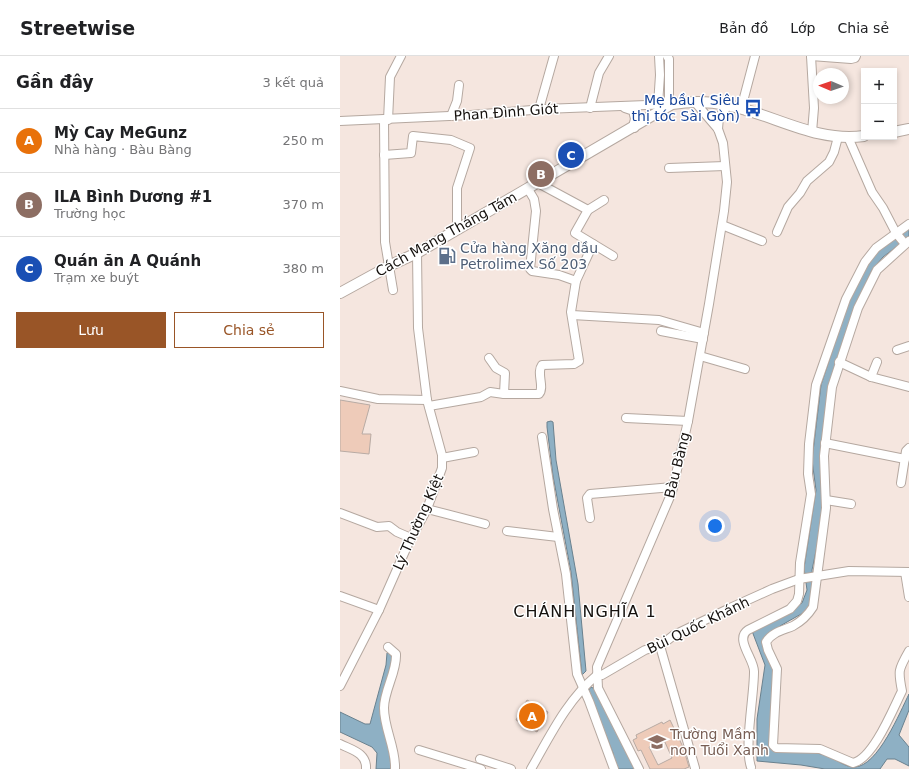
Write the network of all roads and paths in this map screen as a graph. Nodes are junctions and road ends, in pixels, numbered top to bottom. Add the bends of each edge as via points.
1 (401, 56) edge
2 (554, 56) edge
3 (609, 56) edge
4 (659, 56) edge
5 (755, 56) edge
6 (811, 56) edge
7 (856, 56) edge
8 (669, 57) edge
9 (459, 85) dead end
10 (694, 101) junction
11 (671, 104) junction
12 (658, 105) junction
13 (728, 105) junction
14 (625, 107) junction
15 (590, 108) junction
16 (539, 109) junction
17 (742, 109) junction
18 (451, 116) junction
19 (386, 120) junction
20 (340, 121) edge
21 (634, 127) junction
22 (718, 129) junction
23 (909, 129) edge
24 (897, 131) edge
25 (812, 132) junction
26 (861, 136) edge
27 (843, 137) junction
28 (384, 155) junction
29 (725, 166) junction
30 (669, 168) dead end
31 (538, 183) junction
32 (528, 189) junction
33 (604, 200) dead end
34 (588, 210) junction
35 (909, 224) edge
36 (722, 226) junction
37 (457, 229) junction
38 (777, 232) dead end
39 (896, 233) junction
40 (762, 241) dead end
41 (907, 243) edge
42 (593, 244) junction
43 (416, 253) junction
44 (613, 256) dead end
45 (388, 266) junction
46 (576, 281) junction
47 (393, 290) dead end
48 (340, 293) edge
49 (572, 314) junction
50 (661, 331) dead end
51 (704, 336) junction
52 (909, 346) edge
53 (897, 350) dead end
54 (700, 356) junction
55 (489, 358) dead end
56 (839, 362) junction
57 (877, 362) dead end
58 (745, 369) dead end
59 (872, 377) junction
60 (909, 387) edge
61 (340, 391) edge
62 (504, 394) junction
63 (428, 403) junction
64 (626, 418) dead end
65 (688, 421) junction
66 (542, 438) dead end
67 (825, 443) junction
68 (909, 448) edge
69 (474, 452) dead end
70 (442, 458) junction
71 (905, 459) junction
72 (901, 483) dead end
73 (673, 487) junction
74 (826, 500) junction
75 (851, 504) dead end
76 (427, 509) junction
77 (340, 513) edge
78 (590, 518) dead end
79 (485, 524) dead end
80 (507, 532) dead end
81 (558, 537) junction
82 (411, 538) junction
83 (907, 572) edge
84 (816, 577) junction
85 (800, 579) junction
86 (340, 596) edge
87 (909, 596) edge
88 (379, 610) junction
89 (660, 646) junction
90 (388, 647) dead end
91 (909, 651) edge
92 (597, 675) junction
93 (340, 686) edge
94 (582, 687) junction
95 (340, 744) edge
96 (419, 750) dead end
97 (480, 759) dead end
98 (751, 767) dead end
99 (695, 768) dead end
100 (366, 769) edge
101 (396, 769) edge
102 (481, 769) edge
103 (511, 769) edge
104 (531, 769) edge
105 (614, 769) edge
106 (639, 769) edge

1 - 19 street via 390,78
2 - 16 street
3 - 15 street via 599,73
4 - 12 street
5 - 17 street
6 - 7 street via 851,59
6 - 25 street via 814,108
8 - 11 street
9 - 18 street via 457,101
10 - 11 main road, Cách Mạng Tháng Tám
10 - 13 main road, Cách Mạng Tháng Tám
10 - 22 street
11 - 12 street, Phan Đình Giót
11 - 21 main road, Cách Mạng Tháng Tám
12 - 14 street, Phan Đình Giót
13 - 17 main road, Cách Mạng Tháng Tám
13 - 22 street via 719,117
14 - 15 street, Phan Đình Giót
14 - 21 main road via 634,110
15 - 16 street, Phan Đình Giót
16 - 18 street, Phan Đình Giót
17 - 25 main road, Cách Mạng Tháng Tám
18 - 19 street, Phan Đình Giót
19 - 20 street, Phan Đình Giót
19 - 28 street
21 - 31 main road, Cách Mạng Tháng Tám
22 - 29 street, Bàu Bàng via 723,143
23 - 24 main road
25 - 27 main road, Cách Mạng Tháng Tám
26 - 27 main road, Cách Mạng Tháng Tám
27 - 38 street via 829,162 807,181 788,207
27 - 39 street
28 - 37 street via 412,153 413,136 451,140 470,148 458,188
28 - 45 street via 385,242
29 - 30 street
29 - 36 street, Bàu Bàng via 727,182
31 - 32 main road, Cách Mạng Tháng Tám
31 - 34 street
32 - 37 main road, Cách Mạng Tháng Tám
32 - 46 street via 534,199 536,211 531,270
33 - 34 street
34 - 42 street via 575,233
35 - 39 street
36 - 40 street
36 - 51 street, Bàu Bàng
37 - 43 main road, Cách Mạng Tháng Tám
39 - 41 street
39 - 85 street via 876,248 865,262 846,298 816,386 809,452 808,474 811,494
41 - 56 street via 877,270 858,308
42 - 44 street
42 - 46 street
43 - 45 main road, Cách Mạng Tháng Tám
43 - 63 street, Lý Thường Kiệt via 418,328
45 - 47 street
45 - 48 main road, Cách Mạng Tháng Tám
46 - 49 street
49 - 51 street via 658,320
49 - 62 street via 579,358 577,363 542,365 539,394
50 - 51 street
51 - 54 street, Bàu Bàng
52 - 53 street
54 - 58 street
54 - 65 street, Bàu Bàng
55 - 62 street via 496,368 505,373
56 - 59 street
56 - 67 street via 832,387
57 - 59 street
59 - 60 street
61 - 63 street via 378,400
62 - 63 street via 490,392 481,397
63 - 70 street, Lý Thường Kiệt
64 - 65 street
65 - 73 street, Bàu Bàng
66 - 81 street
67 - 71 street
67 - 74 street
68 - 71 street
69 - 70 street
70 - 76 street, Lý Thường Kiệt via 442,468
71 - 72 street
73 - 78 street via 590,494 587,498
73 - 92 street, Bàu Bàng via 663,517 597,667
74 - 75 street
74 - 84 street
76 - 79 street
76 - 82 street, Lý Thường Kiệt
77 - 82 street via 376,527 389,526
80 - 81 street
81 - 94 street via 566,574 577,674
82 - 88 street, Lý Thường Kiệt
83 - 84 street via 849,571
83 - 87 street
84 - 85 street, Bùi Quốc Khánh
84 - 91 street via 813,606 809,613 792,626 772,635 766,642 777,669 772,742 774,747 820,749 853,763 858,761 878,741 902,691 898,676
85 - 89 street, Bùi Quốc Khánh via 730,608 674,635
85 - 98 street via 797,601 790,609 748,630 743,636 754,670 749,740
86 - 88 street
88 - 93 street, Lý Thường Kiệt
89 - 92 street, Bùi Quốc Khánh via 644,650 602,675
89 - 99 street
90 - 101 street via 396,654 384,708 385,722 396,758
92 - 94 street
92 - 106 street via 598,688
94 - 104 street
94 - 105 street
95 - 100 street via 361,754 365,758
96 - 102 street
97 - 103 street

